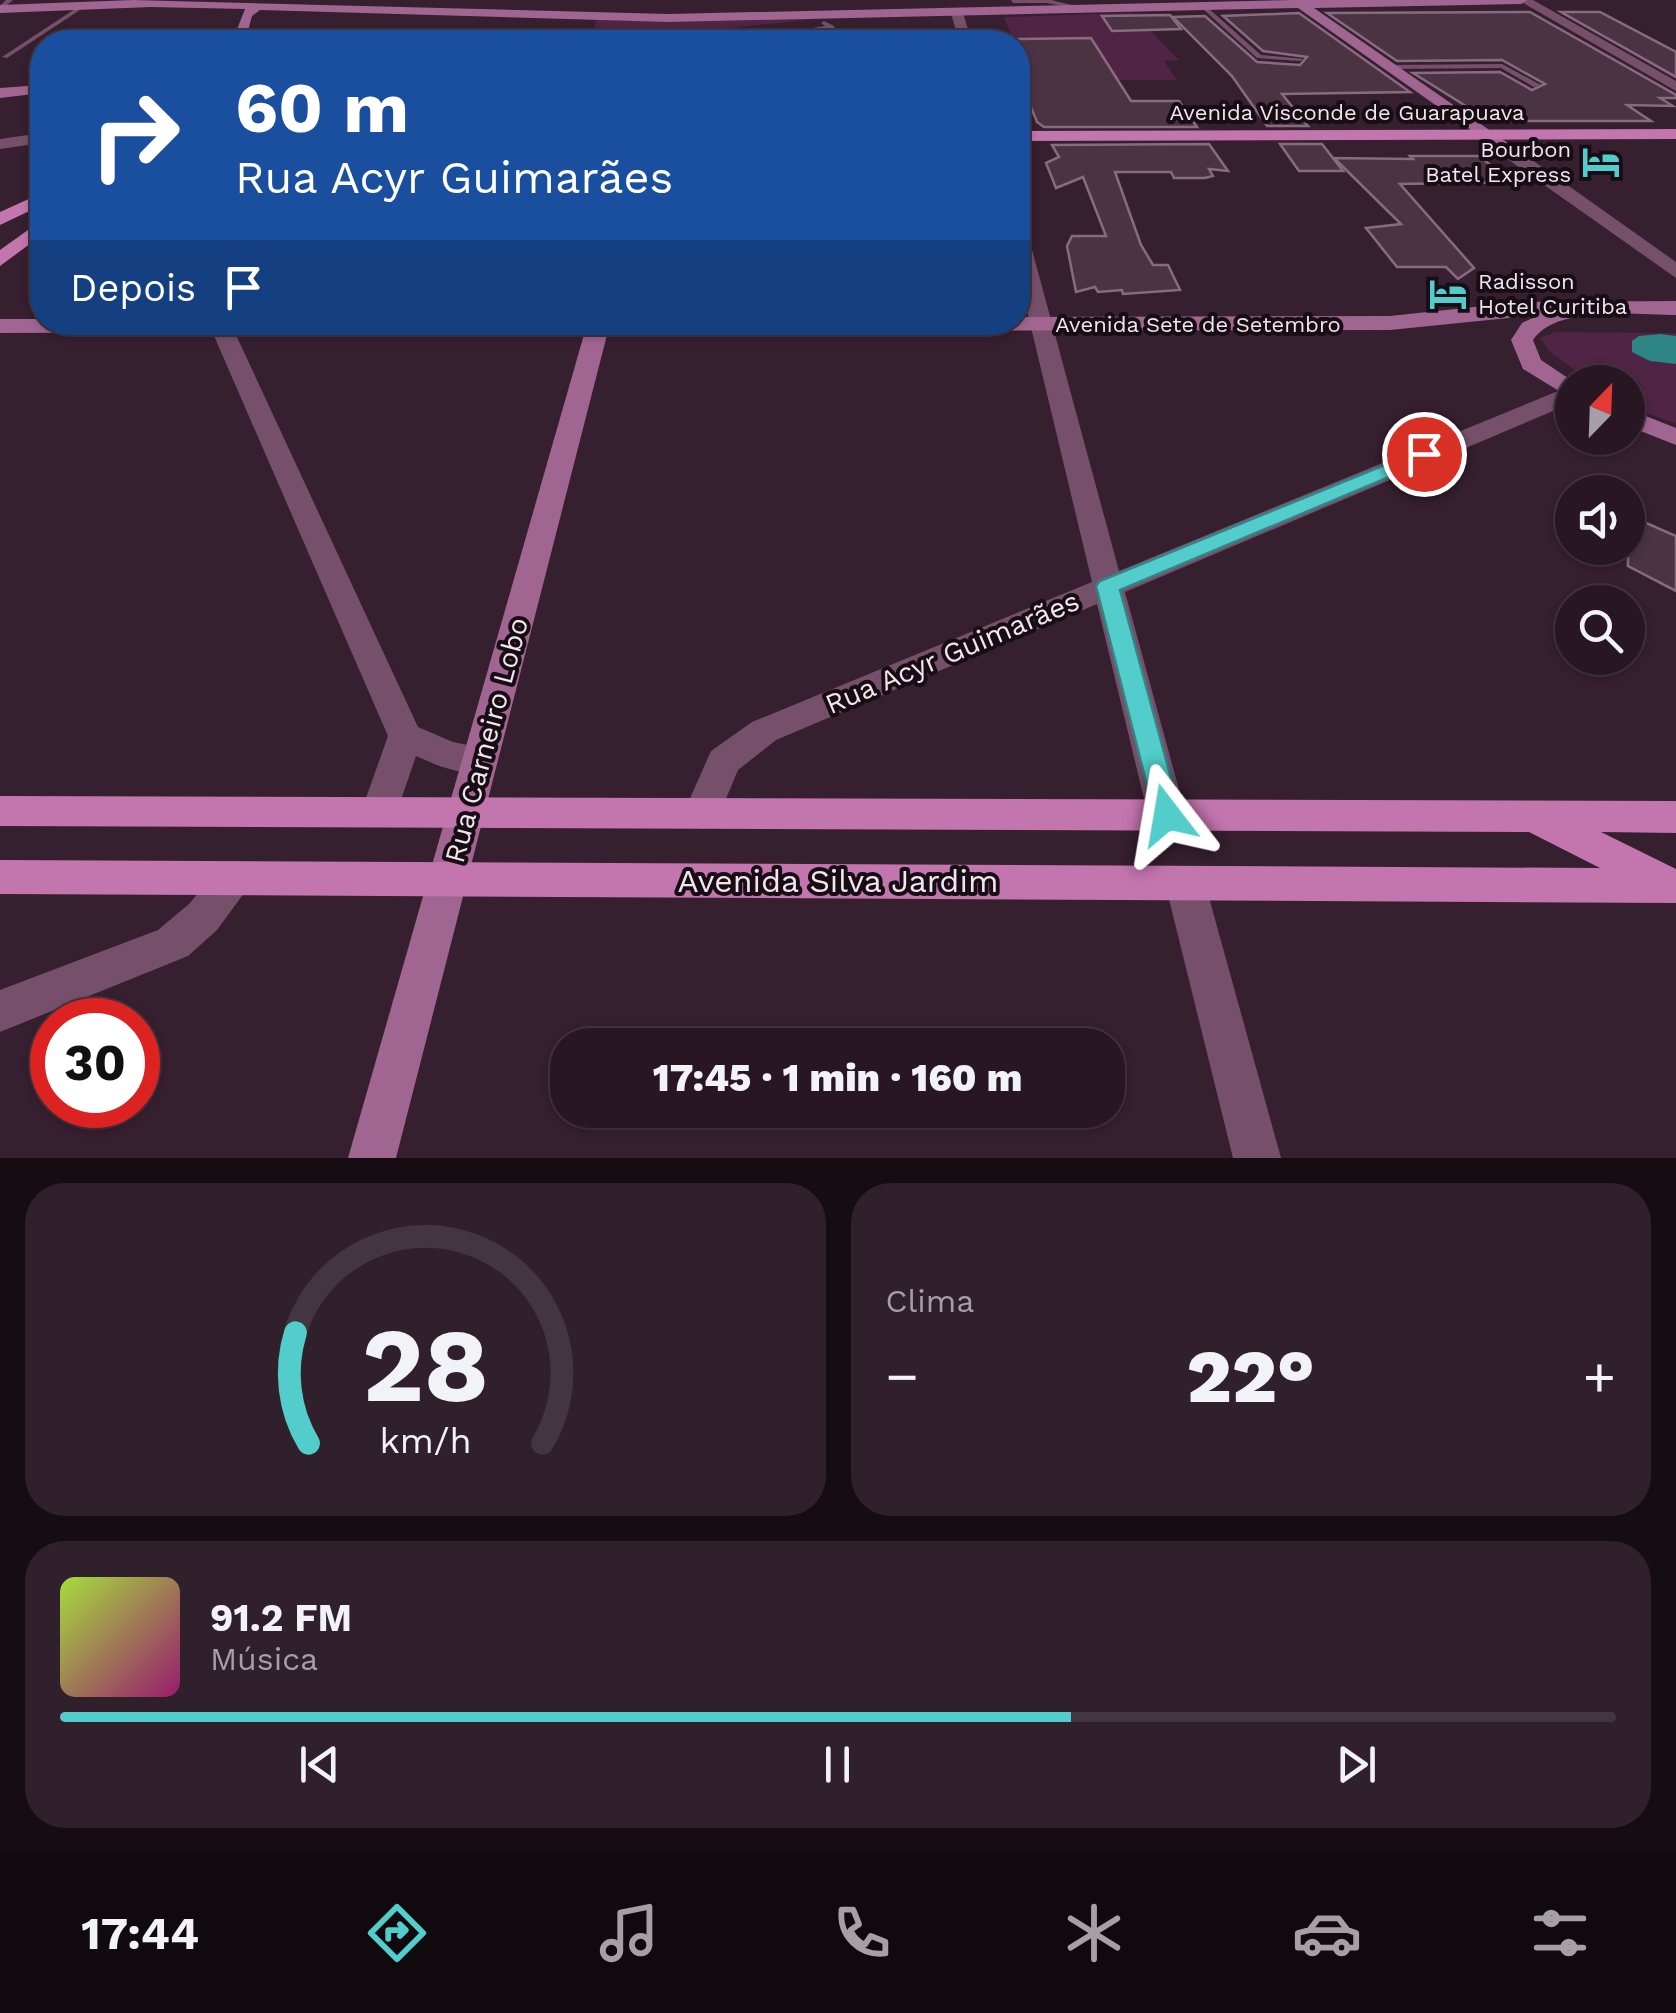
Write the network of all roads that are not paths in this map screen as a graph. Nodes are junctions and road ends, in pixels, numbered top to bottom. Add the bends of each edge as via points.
1 (10, 0) edge
2 (673, 0) edge
3 (1473, 0) edge
4 (1522, 0) edge
5 (1012, 1) edge
6 (1399, 1) edge
7 (1422, 1) edge
8 (154, 2) edge
9 (1298, 2) edge
10 (58, 3) edge
11 (86, 4) junction
12 (257, 6) junction
13 (1204, 8) junction
14 (0, 9) edge
15 (1090, 10) junction
16 (958, 12) junction
17 (866, 14) junction
18 (668, 18) junction
19 (826, 24) junction
20 (46, 30) edge
21 (242, 30) edge
22 (672, 30) edge
23 (773, 30) edge
24 (801, 30) edge
25 (830, 30) edge
26 (963, 30) edge
27 (30, 40) edge
28 (5, 56) dead end
29 (1300, 59) dead end
30 (1390, 67) junction
31 (1537, 85) dead end
32 (1676, 87) edge
33 (30, 90) edge
34 (0, 93) edge
35 (1484, 134) junction
36 (1605, 134) junction
37 (1676, 134) edge
38 (1030, 136) edge
39 (30, 140) edge
40 (0, 144) edge
41 (1676, 146) edge
42 (1502, 147) junction
43 (1030, 148) edge
44 (30, 204) edge
45 (0, 219) edge
46 (30, 236) edge
47 (0, 260) edge
48 (1676, 272) edge
49 (1030, 282) edge
50 (1573, 308) junction
51 (1676, 308) edge
52 (1030, 325) edge
53 (1041, 325) junction
54 (0, 326) edge
55 (30, 326) edge
56 (225, 335) edge
57 (595, 335) edge
58 (1555, 381) edge
59 (1555, 400) edge
60 (1645, 424) edge
61 (1676, 437) edge
62 (1108, 586) junction
63 (406, 736) junction
64 (480, 760) junction
65 (0, 811) edge
66 (380, 812) junction
67 (466, 813) junction
68 (702, 814) junction
69 (1167, 815) junction
70 (1532, 816) junction
71 (1676, 817) edge
72 (0, 876) edge
73 (235, 878) junction
74 (448, 879) junction
75 (1185, 883) junction
76 (1674, 886) edge
77 (0, 1011) edge
78 (372, 1158) edge
79 (1256, 1158) edge

1 - 14 lane
2 - 18 main road
3 - 4 main road
3 - 7 main road
4 - 32 street
5 - 15 lane
6 - 7 main road
6 - 9 main road
8 - 11 main road
8 - 12 main road
9 - 13 main road
9 - 30 main road
10 - 11 main road
10 - 14 main road
11 - 20 lane
12 - 18 main road
12 - 21 main road
13 - 15 main road
13 - 29 lane via 1259,57
15 - 16 main road
16 - 17 main road
16 - 26 street
17 - 18 main road
17 - 19 main road
18 - 22 main road
19 - 23 main road
19 - 24 lane
19 - 25 lane
27 - 28 lane
30 - 31 lane via 1502,66
30 - 35 main road
33 - 34 main road
35 - 36 main road, Avenida Visconde de Guarapuava
35 - 38 main road, Avenida Visconde de Guarapuava
35 - 42 main road
36 - 37 main road, Avenida Visconde de Guarapuava
36 - 41 main road
39 - 40 street
41 - 42 main road, Avenida Visconde de Guarapuava
42 - 43 main road, Avenida Visconde de Guarapuava
42 - 48 street
44 - 45 main road
46 - 47 main road
49 - 53 street
50 - 51 main road, Avenida Sete de Setembro
50 - 53 main road, Avenida Sete de Setembro via 1390,322
50 - 58 main road via 1530,328 1522,340 1532,364
52 - 53 main road, Avenida Sete de Setembro
53 - 62 street
54 - 55 main road, Avenida Sete de Setembro
56 - 63 street
57 - 64 main road, Rua Carneiro Lobo
59 - 62 street, Rua Acyr Guimarães
60 - 61 main road
62 - 68 street, Rua Acyr Guimarães via 764,731 724,761
62 - 69 street
63 - 64 street via 448,755
63 - 66 street
64 - 67 main road, Rua Carneiro Lobo
65 - 66 main road
66 - 67 main road
67 - 68 main road
67 - 74 main road, Rua Carneiro Lobo
68 - 69 main road
69 - 70 main road
70 - 71 main road
70 - 76 main road
72 - 73 main road, Avenida Silva Jardim
73 - 74 main road, Avenida Silva Jardim
73 - 77 street via 172,943
74 - 75 main road, Avenida Silva Jardim
74 - 78 main road, Rua Carneiro Lobo
75 - 76 main road, Avenida Silva Jardim
75 - 79 street

